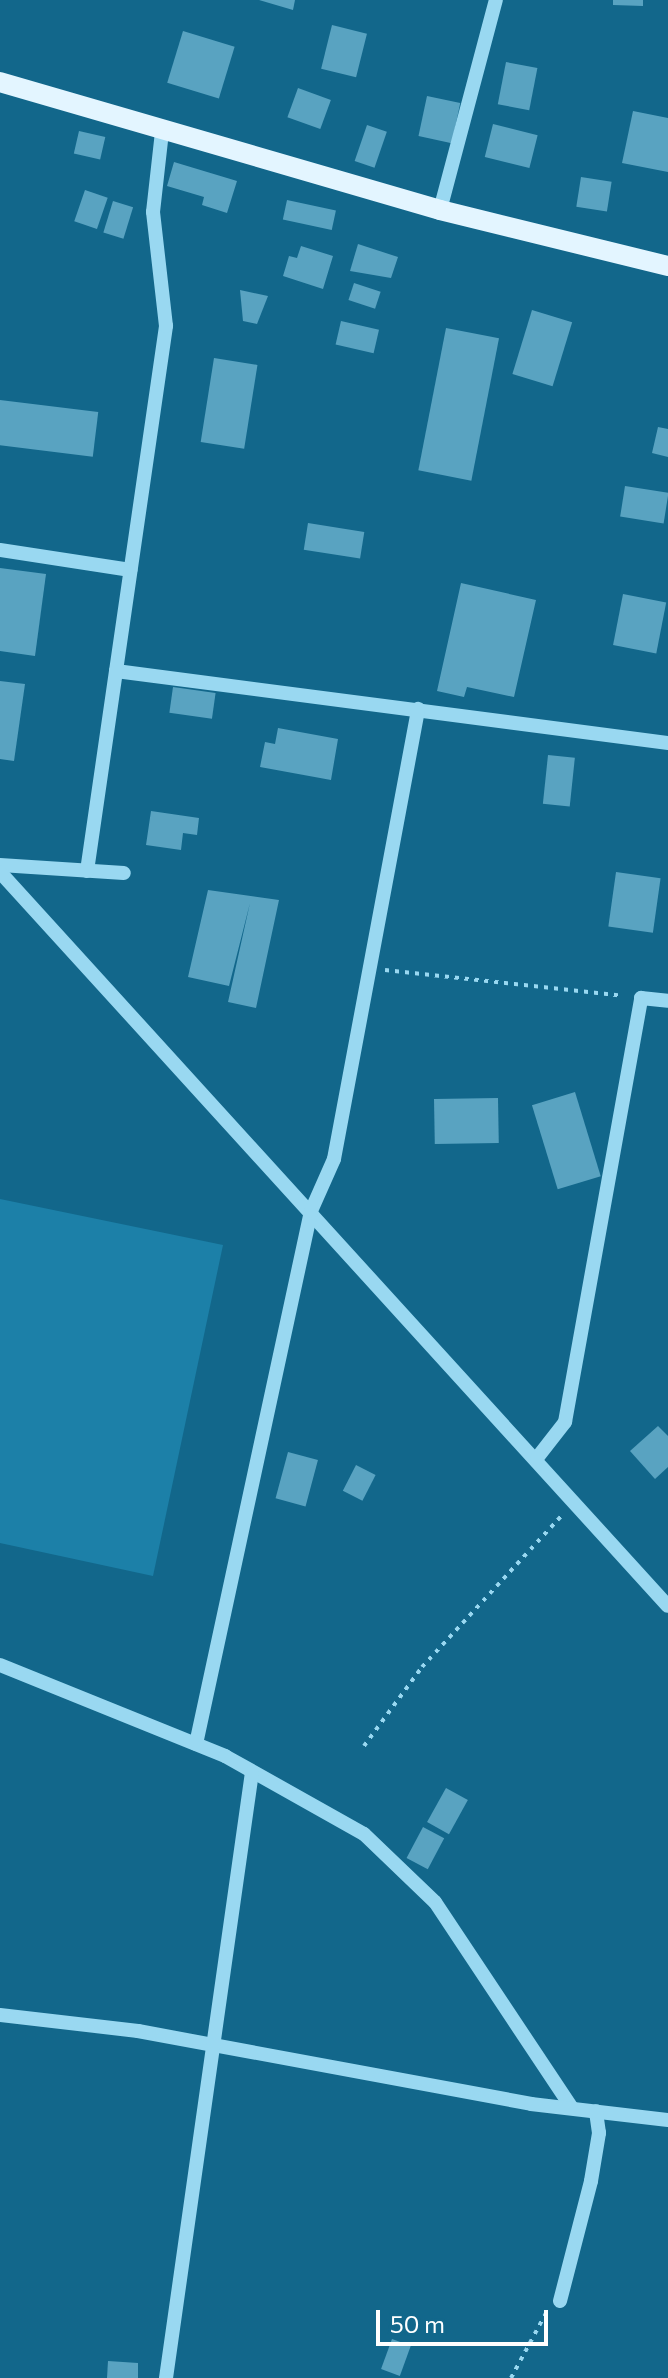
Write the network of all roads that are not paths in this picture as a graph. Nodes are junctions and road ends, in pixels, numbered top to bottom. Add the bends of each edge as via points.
1 (496, 0) edge
2 (0, 82) edge
3 (162, 132) junction
4 (440, 210) junction
5 (668, 266) edge
6 (0, 550) edge
7 (130, 570) junction
8 (116, 671) junction
9 (418, 709) junction
10 (668, 743) edge
11 (0, 865) edge
12 (87, 871) junction
13 (0, 872) edge
14 (124, 873) dead end
15 (668, 1001) edge
16 (311, 1211) junction
17 (537, 1458) junction
18 (668, 1606) edge
19 (0, 1665) edge
20 (196, 1744) junction
21 (252, 1772) junction
22 (0, 2015) edge
23 (211, 2046) junction
24 (572, 2108) junction
25 (596, 2111) junction
26 (668, 2120) edge
27 (560, 2301) road end
28 (166, 2378) edge

1 - 4 street
2 - 3 main road
3 - 4 main road
3 - 7 street via 153,212 166,326
4 - 5 main road
6 - 7 street
7 - 8 street
8 - 9 street
8 - 12 street
9 - 10 street
9 - 16 street via 334,1159
11 - 12 street
12 - 14 street
13 - 16 street
15 - 17 street via 641,998 565,1422
16 - 17 street
16 - 20 street
17 - 18 street
19 - 20 street
20 - 21 street
21 - 23 street
21 - 24 street via 364,1834 415,1881
22 - 23 street
23 - 24 street
23 - 28 street
24 - 25 street
25 - 26 street
25 - 27 street via 599,2133 591,2181

